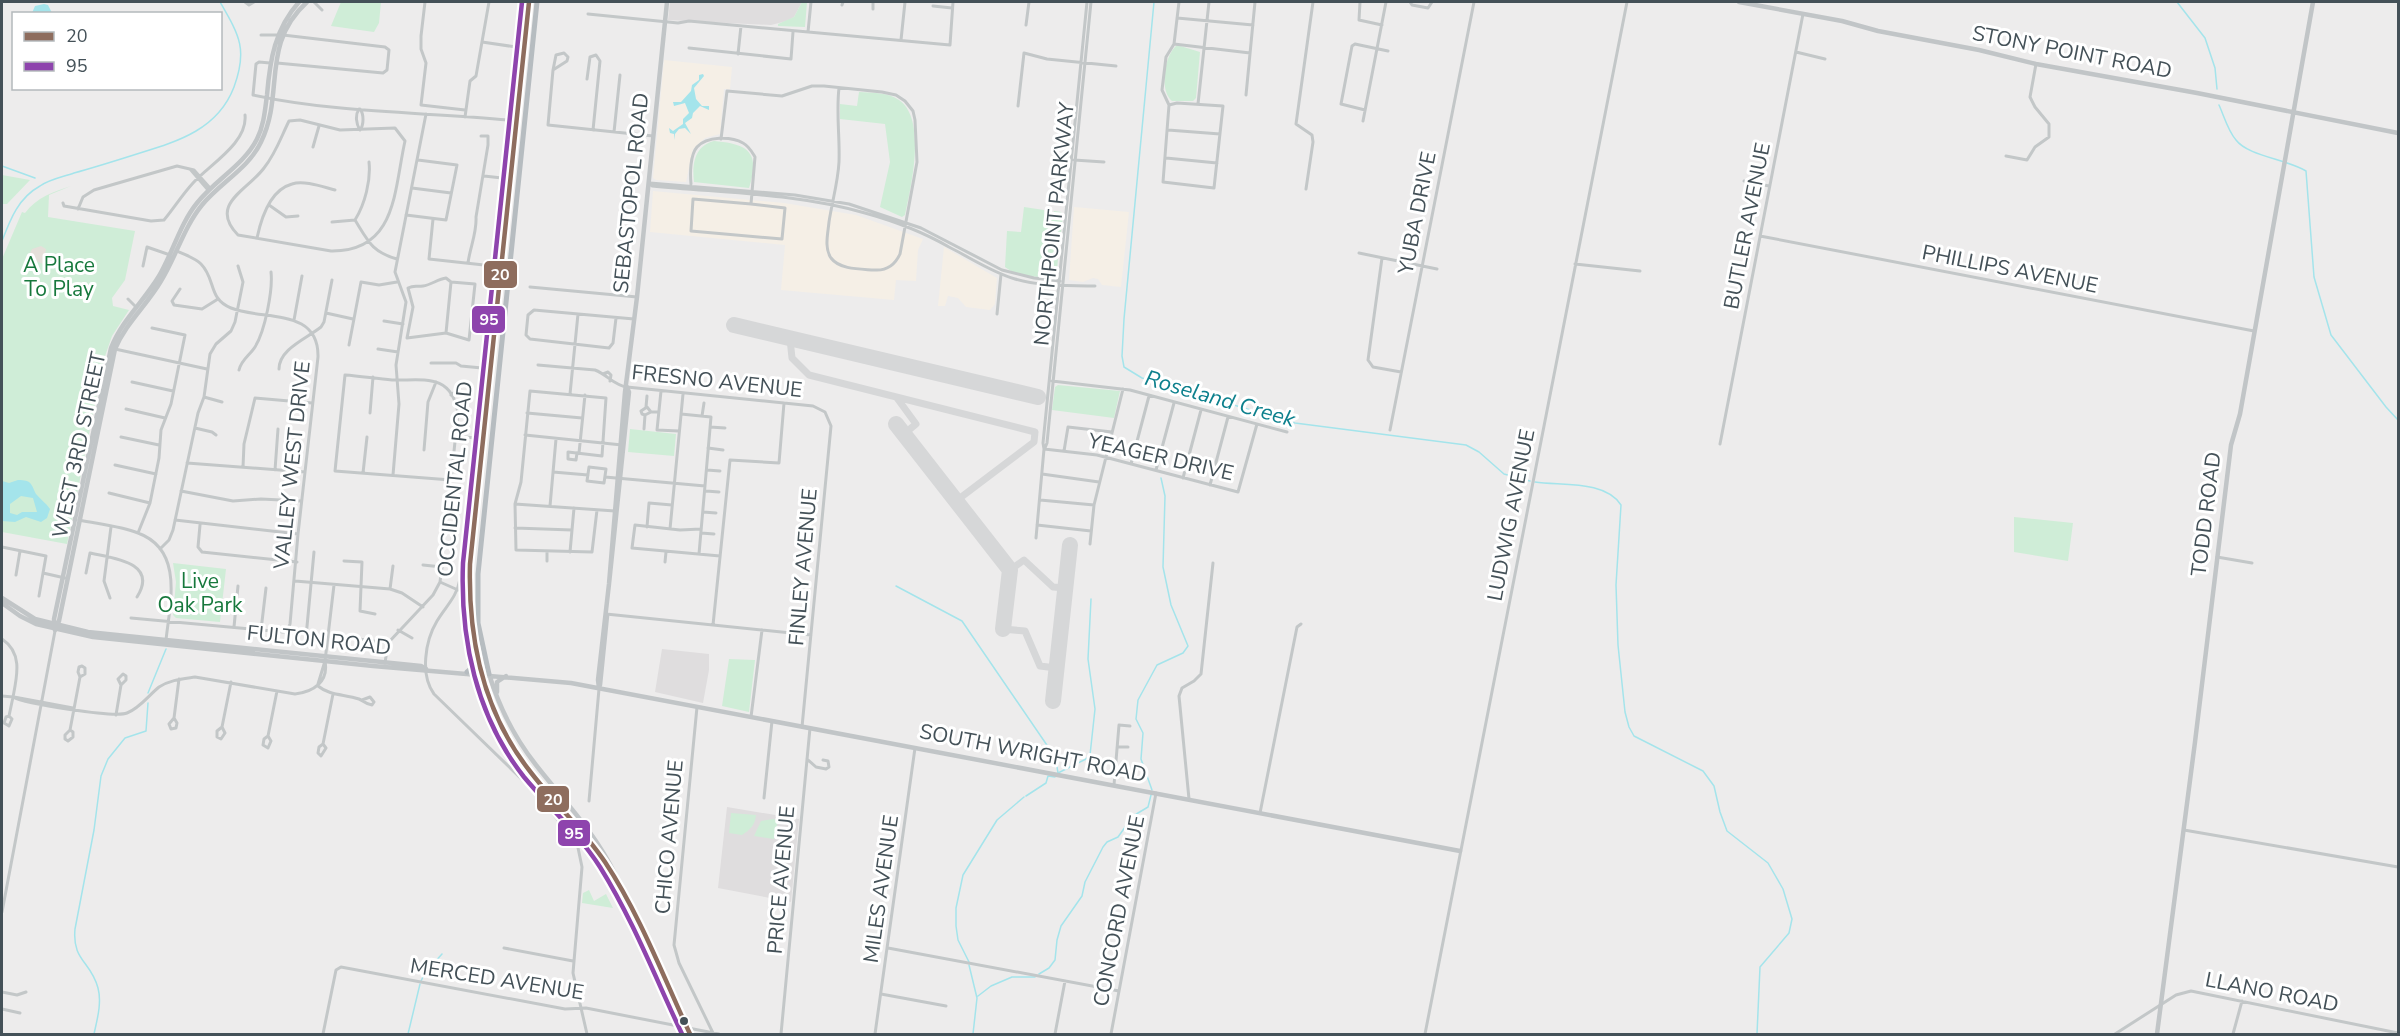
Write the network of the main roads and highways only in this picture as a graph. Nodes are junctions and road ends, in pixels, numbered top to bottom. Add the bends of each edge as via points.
1 (299, 2) edge
2 (307, 2) edge
3 (529, 2) edge
4 (537, 2) edge
5 (667, 2) edge
6 (1739, 2) edge
7 (2313, 2) edge
8 (280, 35) junction
9 (2292, 112) junction
10 (2398, 133) edge
11 (2, 598) edge
12 (2, 603) edge
13 (56, 627) junction
14 (475, 651) junction
15 (326, 659) junction
16 (426, 669) junction
17 (466, 672) junction
18 (480, 674) junction
19 (489, 674) junction
20 (506, 676) junction
21 (599, 688) junction
22 (506, 717) junction
23 (1460, 851) road end
24 (628, 904) junction
25 (690, 1035) edge
26 (2157, 1035) edge

1 - 8 main road, WEST 3RD STREET
2 - 8 main road, WEST 3RD STREET
3 - 14 highway via 470,572
4 - 19 highway via 478,574 479,630
5 - 21 main road, SEBASTOPOL ROAD
6 - 9 main road, STONY POINT ROAD
7 - 9 main road, TODD ROAD
8 - 13 main road, WEST 3RD STREET via 272,63 269,121 259,146 189,213 174,253 138,308 123,323 113,348
9 - 10 main road, STONY POINT ROAD
9 - 26 main road, TODD ROAD via 2240,414 2231,445
11 - 13 main road, FULTON ROAD via 28,616
12 - 13 main road, FULTON ROAD via 24,619
13 - 15 main road, FULTON ROAD
14 - 17 highway via 474,664
14 - 18 highway
15 - 16 main road, FULTON ROAD
15 - 16 main road, FULTON ROAD
16 - 17 main road, FULTON ROAD
17 - 18 main road, FULTON ROAD
18 - 19 main road, FULTON ROAD
18 - 24 main road via 495,714 515,750 597,851
19 - 20 main road, FULTON ROAD
19 - 22 main road
20 - 21 main road, SOUTH WRIGHT ROAD
20 - 22 main road via 496,685
21 - 23 main road, SOUTH WRIGHT ROAD
22 - 24 main road via 536,765 596,839
24 - 25 main road

